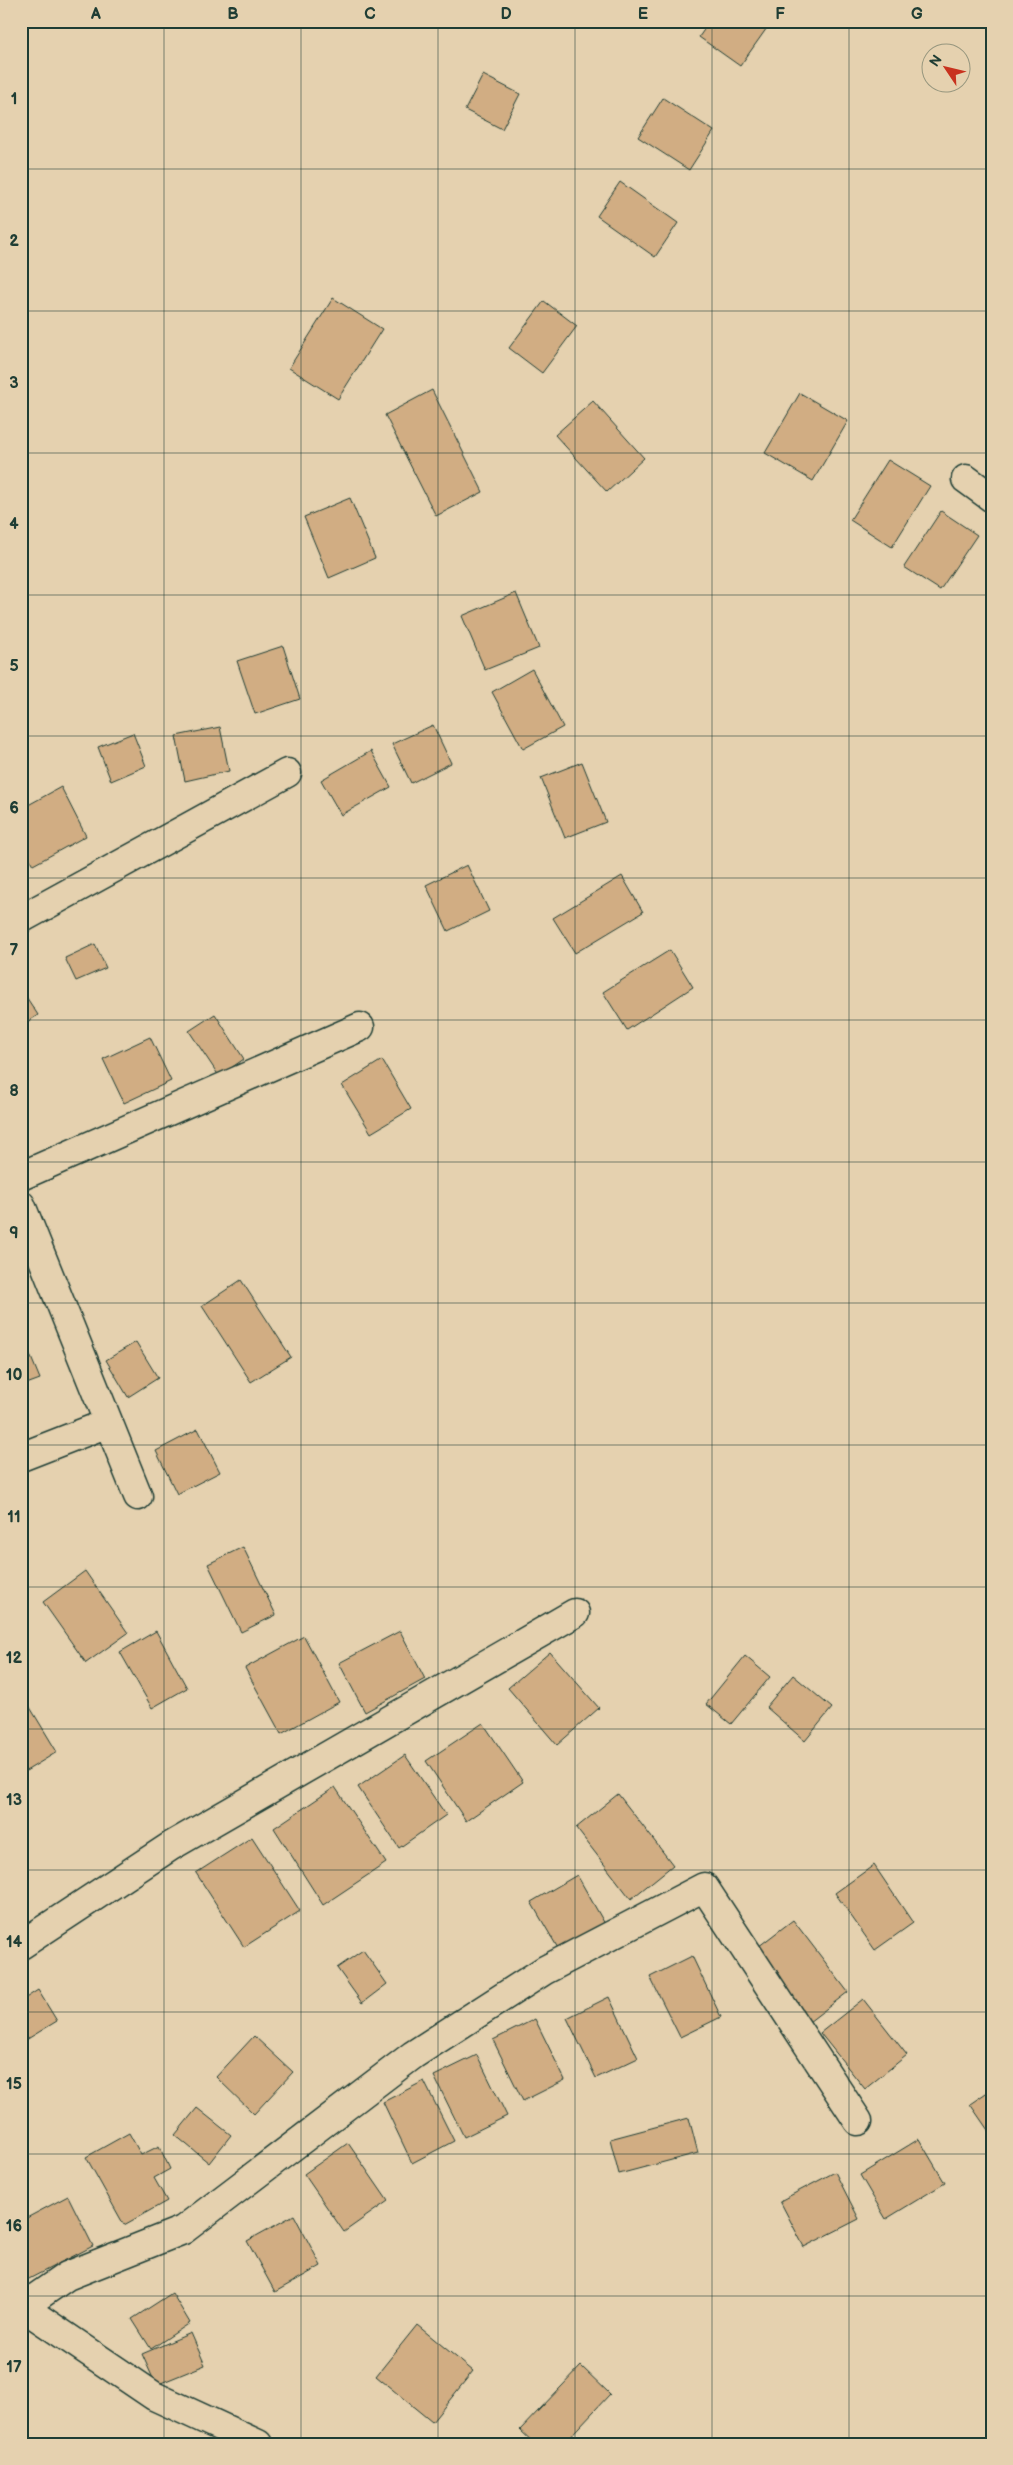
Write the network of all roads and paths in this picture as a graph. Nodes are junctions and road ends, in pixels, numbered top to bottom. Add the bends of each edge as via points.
1 (966, 479) dead end
2 (992, 498) edge
3 (287, 773) dead end
4 (21, 919) edge
5 (360, 1027) dead end
6 (21, 1176) edge
7 (21, 1205) edge
8 (108, 1423) junction
9 (21, 1457) edge
10 (138, 1496) dead end
11 (574, 1613) dead end
12 (21, 1945) edge
13 (858, 2121) dead end
14 (22, 2307) edge
15 (258, 2444) edge

1 - 2 street
3 - 4 street
5 - 6 street
7 - 8 street
8 - 9 street
8 - 10 street
11 - 12 street via 170,1846
13 - 14 street via 704,1887 545,1970 413,2056 183,2230 67,2276
14 - 15 street via 154,2396

